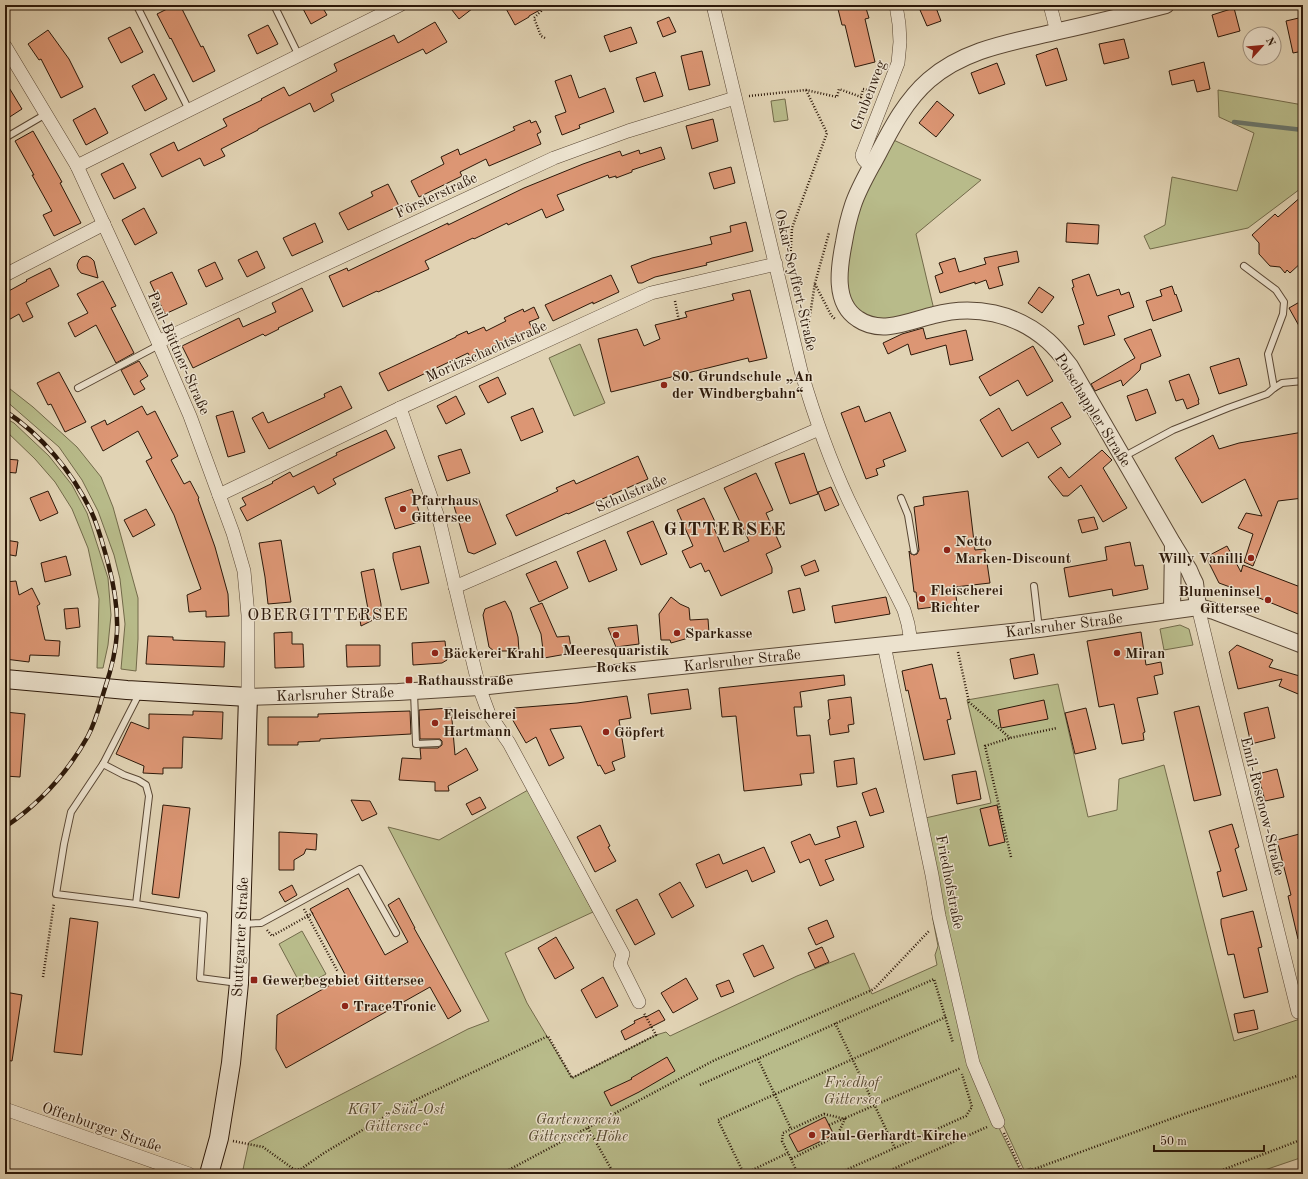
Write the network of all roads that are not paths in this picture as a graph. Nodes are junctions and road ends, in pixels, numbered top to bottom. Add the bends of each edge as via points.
1 (274, 5) edge
2 (400, 5) edge
3 (713, 5) edge
4 (896, 5) edge
5 (1050, 5) edge
6 (1166, 5) edge
7 (137, 6) dead end
8 (1057, 32) junction
9 (5, 46) edge
10 (299, 56) junction
11 (735, 98) junction
12 (189, 110) junction
13 (46, 114) junction
14 (5, 138) edge
15 (872, 165) junction
16 (77, 166) junction
17 (104, 224) junction
18 (776, 264) junction
19 (1244, 266) dead end
20 (5, 275) edge
21 (158, 344) junction
22 (1303, 381) edge
23 (78, 388) dead end
24 (1274, 388) junction
25 (400, 408) junction
26 (819, 429) junction
27 (1123, 457) junction
28 (219, 495) junction
29 (901, 498) dead end
30 (1173, 544) junction
31 (914, 551) dead end
32 (1034, 586) dead end
33 (455, 587) junction
34 (1198, 607) junction
35 (1172, 610) junction
36 (1039, 629) junction
37 (911, 642) junction
38 (884, 645) junction
39 (1303, 645) edge
40 (5, 679) edge
41 (478, 687) junction
42 (140, 691) junction
43 (414, 691) junction
44 (248, 697) junction
45 (438, 743) dead end
46 (103, 764) junction
47 (136, 904) junction
48 (242, 924) junction
49 (396, 933) dead end
50 (239, 983) junction
51 (639, 1002) road end
52 (1300, 1012) edge
53 (5, 1109) edge
54 (998, 1122) road end
55 (189, 1174) edge
56 (209, 1174) edge

1 - 10 lane
2 - 10 street
3 - 11 street, Oskar-Seyffert-Straße
4 - 15 street, Grubenweg via 900,42 898,63 862,155 865,162
5 - 8 street
6 - 8 street, Potschappler Straße via 1127,12
7 - 12 lane
8 - 15 street, Potschappler Straße via 984,49 939,72 910,99
9 - 13 street, Paul-Büttner-Straße
10 - 12 street
11 - 18 street, Oskar-Seyffert-Straße
11 - 21 street, Försterstraße via 628,131 554,158
12 - 16 street
13 - 14 lane
13 - 16 street, Paul-Büttner-Straße
15 - 27 street, Potschappler Straße via 853,205 843,247 840,290 845,306 851,314 866,324 889,327 942,313 967,310 999,314 1035,330 1070,366
16 - 17 street, Paul-Büttner-Straße
17 - 20 street
17 - 21 street, Paul-Büttner-Straße
18 - 25 street, Moritzschachtstraße via 651,293
18 - 26 street, Oskar-Seyffert-Straße via 801,371
19 - 24 lane via 1276,290 1284,302 1283,314 1268,354
21 - 23 lane
21 - 28 street, Paul-Büttner-Straße via 190,416
22 - 24 lane via 1282,383
24 - 27 lane via 1267,394 1173,430
25 - 28 street, Moritzschachtstraße
25 - 33 street via 440,523
26 - 33 street, Schulstraße
26 - 37 street, Oskar-Seyffert-Straße via 848,498 904,610
27 - 30 street, Potschappler Straße
28 - 44 street, Paul-Büttner-Straße via 244,571 248,615
29 - 31 lane via 908,515
30 - 34 street, Potschappler Straße via 1195,583
30 - 35 street
32 - 36 lane
33 - 41 street
34 - 35 street, Karlsruher Straße
34 - 39 street, Karlsruher Straße
34 - 52 street, Emil-Rosenow-Straße
35 - 36 street, Karlsruher Straße
36 - 37 street, Karlsruher Straße
37 - 38 street, Karlsruher Straße
38 - 41 street, Karlsruher Straße
38 - 54 street, Friedhofstraße via 932,875 966,1066
40 - 42 main road, Karlsruher Straße
41 - 43 street, Karlsruher Straße
41 - 51 street via 489,714 509,743 623,954 620,964
42 - 44 main road, Karlsruher Straße
42 - 46 lane
43 - 44 street, Karlsruher Straße
43 - 45 lane via 416,744
44 - 48 main road, Stuttgarter Straße
46 - 47 lane via 138,780 148,789
46 - 47 lane via 71,812 56,894
47 - 50 lane via 204,915 200,978
48 - 49 lane via 261,924 360,869
48 - 50 main road, Stuttgarter Straße
50 - 56 main road, Stuttgarter Straße via 231,1063 219,1138
53 - 55 street, Offenburger Straße

